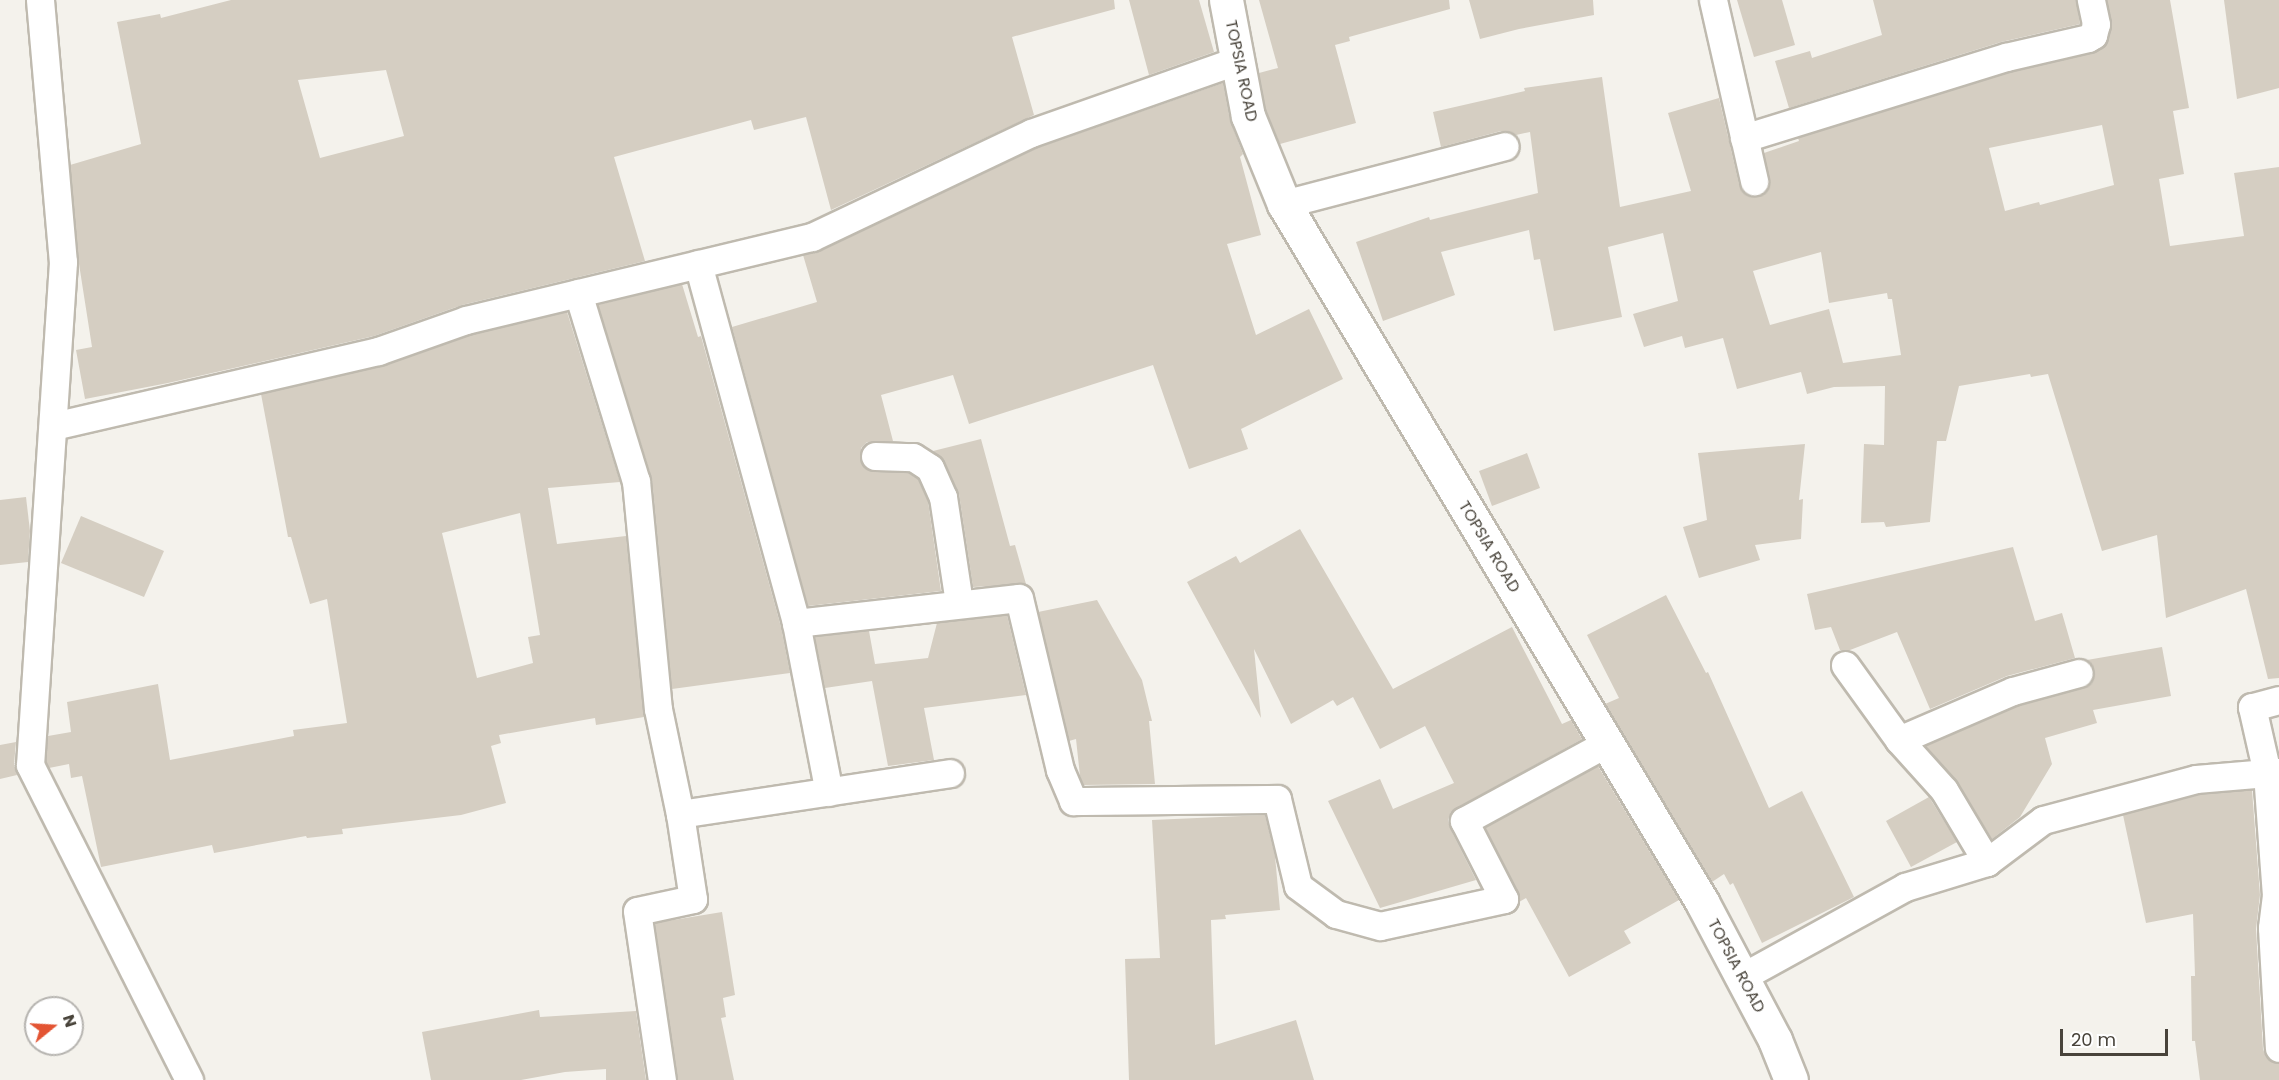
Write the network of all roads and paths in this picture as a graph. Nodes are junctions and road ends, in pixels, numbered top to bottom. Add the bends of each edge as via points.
1 (40, 0) edge
2 (1226, 0) edge
3 (1713, 0) edge
4 (2091, 0) edge
5 (1236, 61) junction
6 (1744, 138) junction
7 (1505, 146) dead end
8 (1754, 181) dead end
9 (1284, 204) junction
10 (698, 264) junction
11 (578, 293) junction
12 (53, 426) junction
13 (875, 456) dead end
14 (959, 603) junction
15 (796, 623) junction
16 (1845, 665) dead end
17 (2079, 673) dead end
18 (2279, 700) edge
19 (1899, 740) junction
20 (1607, 743) junction
21 (2273, 772) edge
22 (950, 773) dead end
23 (829, 792) junction
24 (680, 814) junction
25 (1987, 862) junction
26 (1742, 977) junction
27 (2279, 1048) edge
28 (189, 1080) edge
29 (662, 1080) edge
30 (1791, 1080) edge

1 - 12 street via 63,262
2 - 5 street, TOPSIA ROAD
3 - 6 street
4 - 6 street via 2096,24 2088,38 2006,57
5 - 9 street, TOPSIA ROAD via 1248,116
5 - 10 street via 1031,133 812,237
6 - 8 street
7 - 9 street
9 - 20 street, TOPSIA ROAD
10 - 11 street
10 - 15 street
11 - 12 street via 466,320 378,351
11 - 24 street via 636,481 658,709
12 - 28 street via 30,765
13 - 14 street via 913,457 930,468 943,497
14 - 15 street
14 - 20 street via 1018,598 1060,770 1073,801 1277,799 1298,886 1336,914 1380,926 1504,899 1464,821
15 - 23 street
16 - 19 street
17 - 19 street via 2013,691
18 - 21 street via 2252,707
19 - 25 street via 1944,790
20 - 26 street, TOPSIA ROAD
21 - 25 street via 2196,779 2043,820
21 - 27 street via 2276,895 2272,928
22 - 23 street
23 - 24 street
24 - 29 street via 693,899 637,911
25 - 26 street via 1905,887
26 - 30 street, TOPSIA ROAD

